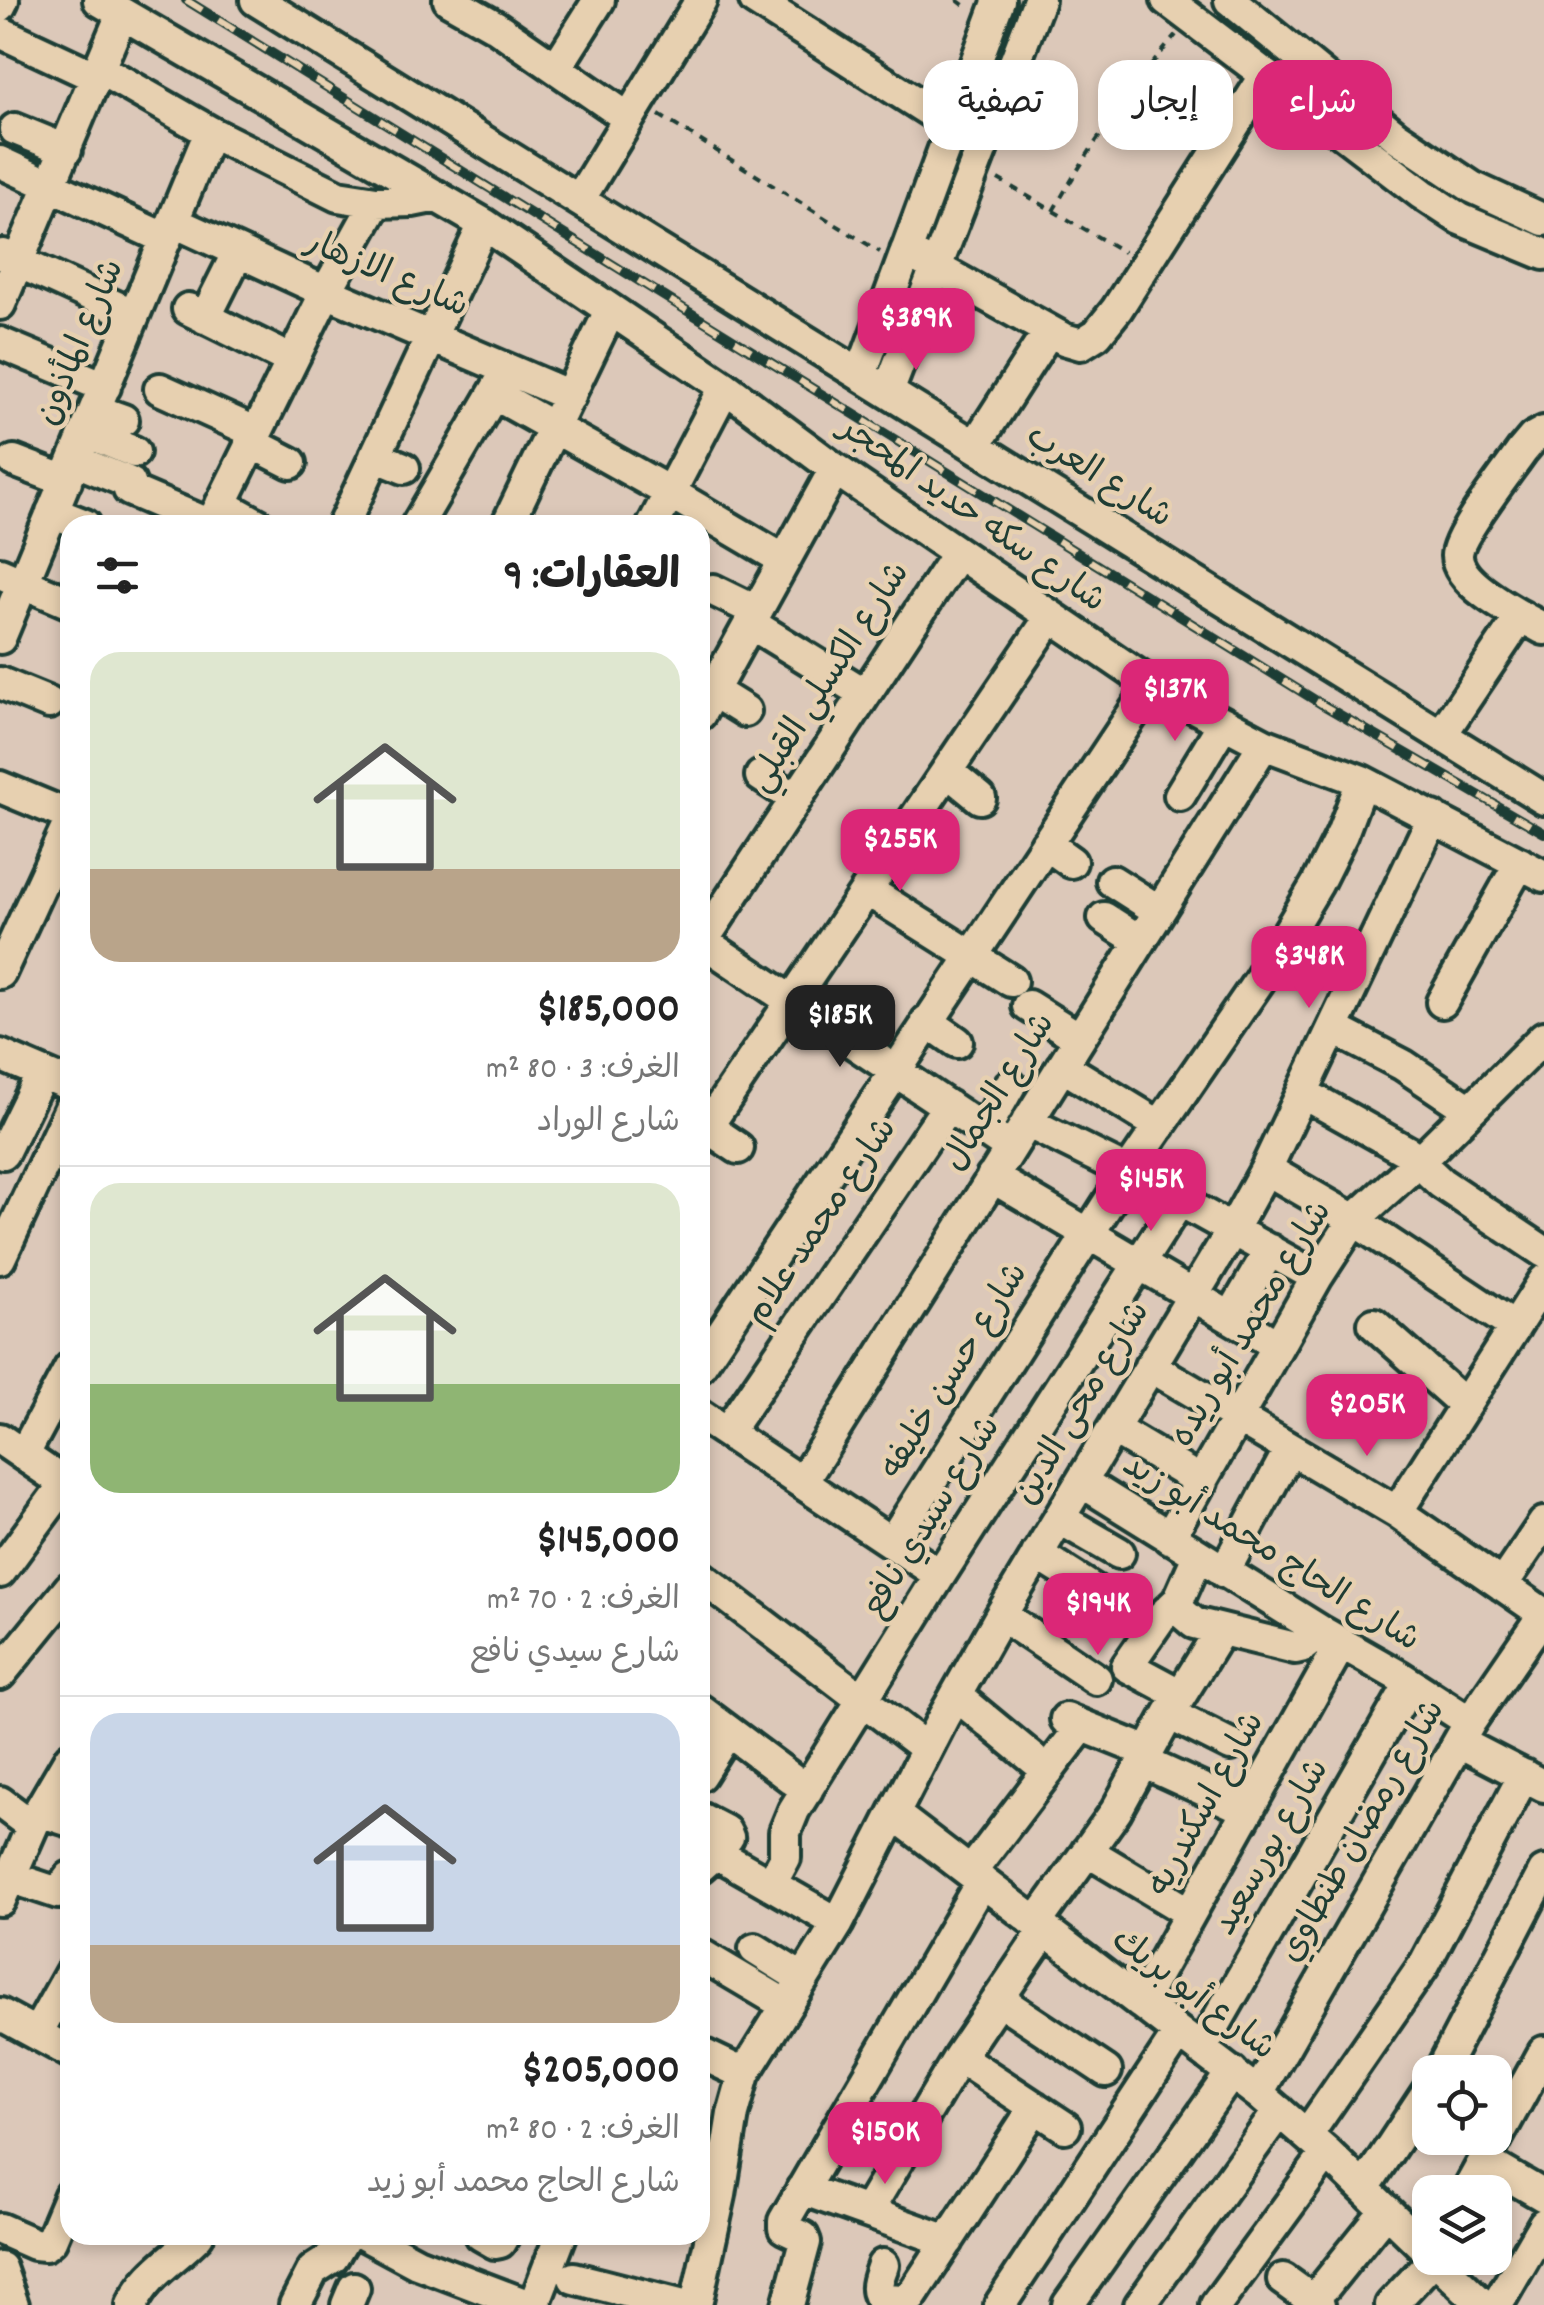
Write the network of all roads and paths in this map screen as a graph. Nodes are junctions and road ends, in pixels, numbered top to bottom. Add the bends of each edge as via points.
1 (449, 0) edge
2 (599, 0) edge
3 (700, 0) edge
4 (755, 0) edge
5 (999, 0) edge
6 (1039, 0) edge
7 (1230, 0) edge
8 (272, 4) edge
9 (111, 7) edge
10 (1179, 9) edge
11 (502, 13) edge
12 (0, 32) edge
13 (977, 60) edge
14 (1253, 64) edge
15 (556, 68) junction
16 (98, 73) junction
17 (1253, 94) edge
18 (923, 107) edge
19 (633, 110) junction
20 (15, 129) dead end
21 (210, 132) junction
22 (66, 150) junction
23 (943, 150) edge
24 (1365, 150) edge
25 (0, 162) edge
26 (976, 167) junction
27 (50, 185) junction
28 (437, 196) junction
29 (579, 200) junction
30 (376, 202) junction
31 (1053, 211) junction
32 (1544, 220) edge
33 (484, 224) junction
34 (170, 230) junction
35 (238, 252) junction
36 (1544, 254) edge
37 (9, 258) edge
38 (904, 258) junction
39 (1144, 264) junction
40 (938, 268) junction
41 (326, 292) junction
42 (0, 304) edge
43 (610, 311) junction
44 (134, 315) junction
45 (1049, 330) junction
46 (432, 336) junction
47 (0, 344) edge
48 (292, 360) junction
49 (860, 374) junction
50 (501, 382) junction
51 (725, 386) junction
52 (160, 389) dead end
53 (888, 392) junction
54 (570, 396) junction
55 (555, 427) junction
56 (91, 431) junction
57 (1544, 432) edge
58 (253, 437) junction
59 (975, 446) junction
60 (134, 452) dead end
61 (375, 456) junction
62 (14, 461) dead end
63 (291, 462) dead end
64 (404, 468) dead end
65 (835, 469) junction
66 (669, 492) junction
67 (52, 512) junction
68 (60, 515) edge
69 (205, 515) edge
70 (215, 515) edge
71 (348, 515) edge
72 (424, 515) edge
73 (512, 515) edge
74 (658, 515) edge
75 (708, 515) edge
76 (710, 516) edge
77 (958, 553) junction
78 (784, 560) junction
79 (11, 578) edge
80 (713, 590) dead end
81 (60, 598) edge
82 (753, 617) junction
83 (1050, 618) junction
84 (1532, 623) edge
85 (0, 638) edge
86 (0, 683) edge
87 (1152, 685) junction
88 (865, 694) junction
89 (710, 695) edge
90 (49, 703) dead end
91 (710, 703) edge
92 (745, 711) dead end
93 (1223, 724) junction
94 (1442, 735) junction
95 (1264, 744) junction
96 (947, 771) junction
97 (761, 776) dead end
98 (1362, 781) junction
99 (0, 787) edge
100 (1180, 795) dead end
101 (980, 798) dead end
102 (1544, 798) edge
103 (803, 805) junction
104 (1433, 816) junction
105 (60, 817) edge
106 (60, 844) edge
107 (1046, 844) junction
108 (1071, 862) dead end
109 (1532, 870) edge
110 (1112, 881) dead end
111 (867, 890) junction
112 (1159, 911) junction
113 (1104, 918) dead end
114 (710, 927) edge
115 (710, 941) edge
116 (1140, 941) junction
117 (971, 955) junction
118 (0, 973) edge
119 (792, 1001) junction
120 (1442, 1002) dead end
121 (926, 1022) junction
122 (1334, 1028) junction
123 (1544, 1037) edge
124 (1079, 1038) junction
125 (957, 1042) dead end
126 (0, 1055) edge
127 (1062, 1066) junction
128 (894, 1070) junction
129 (56, 1079) edge
130 (1010, 1085) dead end
131 (1303, 1093) junction
132 (948, 1106) junction
133 (1470, 1110) junction
134 (1027, 1122) junction
135 (710, 1123) edge
136 (1160, 1126) junction
137 (984, 1131) junction
138 (710, 1135) edge
139 (60, 1137) edge
140 (738, 1148) dead end
141 (1010, 1148) junction
142 (2, 1152) edge
143 (1419, 1161) junction
144 (1266, 1169) junction
145 (1128, 1172) junction
146 (992, 1177) junction
147 (44, 1183) junction
148 (1180, 1200) junction
149 (1354, 1220) junction
150 (1233, 1229) junction
151 (1089, 1232) junction
152 (1270, 1250) junction
153 (1544, 1252) edge
154 (0, 1258) edge
155 (1140, 1262) junction
156 (1317, 1276) junction
157 (1544, 1281) edge
158 (1195, 1295) junction
159 (1231, 1317) junction
160 (1374, 1324) dead end
161 (1515, 1326) junction
162 (1278, 1345) junction
163 (710, 1351) edge
164 (1150, 1366) junction
165 (60, 1387) edge
166 (1465, 1405) junction
167 (1236, 1418) junction
168 (710, 1421) edge
169 (1113, 1430) junction
170 (727, 1432) junction
171 (12, 1446) edge
172 (1290, 1449) junction
173 (60, 1477) edge
174 (802, 1482) junction
175 (1082, 1482) junction
176 (1202, 1482) junction
177 (60, 1493) edge
178 (1397, 1512) junction
179 (1059, 1518) junction
180 (1544, 1523) edge
181 (0, 1524) edge
182 (30, 1533) junction
183 (1169, 1538) junction
184 (892, 1542) junction
185 (1118, 1553) dead end
186 (1037, 1554) junction
187 (1211, 1564) junction
188 (0, 1572) edge
189 (940, 1575) junction
190 (710, 1584) edge
191 (1502, 1585) junction
192 (1094, 1590) dead end
193 (1178, 1601) junction
194 (60, 1609) edge
195 (1544, 1614) edge
196 (1002, 1615) junction
197 (1221, 1630) junction
198 (1332, 1638) junction
199 (1111, 1668) junction
200 (0, 1674) edge
201 (1410, 1684) junction
202 (956, 1696) junction
203 (864, 1702) junction
204 (1175, 1704) junction
205 (710, 1718) edge
206 (728, 1732) junction
207 (1464, 1732) junction
208 (1231, 1745) dead end
209 (927, 1750) junction
210 (1146, 1757) junction
211 (710, 1759) edge
212 (1048, 1771) junction
213 (60, 1776) edge
214 (1534, 1780) edge
215 (807, 1790) junction
216 (0, 1802) edge
217 (1248, 1810) junction
218 (894, 1814) junction
219 (36, 1818) junction
220 (60, 1820) edge
221 (715, 1852) edge
222 (1087, 1852) junction
223 (1544, 1872) edge
224 (977, 1876) junction
225 (771, 1884) junction
226 (5, 1889) edge
227 (60, 1889) edge
228 (1190, 1914) junction
229 (838, 1923) junction
230 (1040, 1927) junction
231 (755, 1949) dead end
232 (710, 1960) edge
233 (802, 1979) junction
234 (60, 1992) edge
235 (998, 1999) junction
236 (1140, 2003) junction
237 (786, 2005) junction
238 (0, 2014) edge
239 (37, 2033) junction
240 (1190, 2041) junction
241 (60, 2046) edge
242 (1544, 2052) edge
243 (1449, 2055) edge
244 (959, 2057) junction
245 (710, 2058) edge
246 (1106, 2072) dead end
247 (1232, 2072) junction
248 (744, 2074) junction
249 (1268, 2102) junction
250 (1035, 2107) junction
251 (1412, 2115) edge
252 (1064, 2127) dead end
253 (1317, 2144) junction
254 (1484, 2161) junction
255 (1476, 2175) edge
256 (1364, 2188) junction
257 (802, 2189) junction
258 (1544, 2196) edge
259 (1386, 2210) junction
260 (867, 2212) junction
261 (60, 2219) edge
262 (1544, 2224) edge
263 (0, 2229) edge
264 (1412, 2235) edge
265 (710, 2240) edge
266 (948, 2241) junction
267 (186, 2245) edge
268 (340, 2245) edge
269 (383, 2245) edge
270 (557, 2245) edge
271 (709, 2245) edge
272 (883, 2265) dead end
273 (0, 2268) edge
274 (1417, 2275) edge
275 (1452, 2275) edge
276 (574, 2278) dead end
277 (1282, 2279) dead end
278 (1322, 2296) edge
279 (883, 2303) edge
280 (13, 2305) edge
281 (132, 2305) edge
282 (294, 2305) edge
283 (530, 2305) edge
284 (680, 2305) edge
285 (696, 2305) edge
286 (788, 2305) edge
287 (1000, 2305) edge
288 (1068, 2305) edge
289 (1140, 2305) edge
290 (1216, 2305) edge
291 (1391, 2305) edge
292 (1482, 2305) edge
293 (1497, 2305) edge

1 - 11 street
2 - 15 street
3 - 19 street
4 - 18 street
5 - 13 street
6 - 26 street
7 - 32 street via 1396,136 1472,187
8 - 29 street, شارع العرب
9 - 16 street
9 - 28 street, شارع سكه حديد المحجر
10 - 14 street
10 - 31 path via 1152,63
11 - 15 street
12 - 16 street
15 - 19 street
16 - 21 street
16 - 22 street
17 - 39 street
19 - 29 street
19 - 38 path
20 - 22 street
21 - 30 street via 338,196
21 - 34 street, شارع المأذون
22 - 27 street
23 - 38 street
24 - 36 street via 1460,219
25 - 27 street, شارع الازهار
26 - 31 path
26 - 40 street
27 - 34 street, شارع الازهار
27 - 37 street
28 - 30 street
28 - 33 street, شارع سكه حديد المحجر
29 - 49 street, شارع العرب
30 - 41 street
31 - 39 path
33 - 43 street, شارع سكه حديد المحجر
33 - 46 street
34 - 35 street, شارع الازهار
34 - 44 street, شارع المأذون
35 - 41 street, شارع الازهار
35 - 48 street via 196,314
37 - 42 street
37 - 44 street
38 - 40 street
38 - 49 street
39 - 45 street via 1098,334 1080,344
40 - 45 street
40 - 53 street
41 - 46 street, شارع الازهار
41 - 48 street
43 - 51 street, شارع سكه حديد المحجر
43 - 54 street
44 - 56 street, شارع المأذون
45 - 59 street
46 - 50 street, شارع الازهار
46 - 61 street
47 - 56 street
48 - 58 street
49 - 53 street, شارع العرب
50 - 54 street, شارع الازهار
50 - 55 street
50 - 72 street
51 - 65 street, شارع سكه حديد المحجر
51 - 66 street
52 - 58 street
53 - 59 street, شارع العرب
54 - 55 street
55 - 66 street
55 - 73 street
56 - 60 street
56 - 62 street
56 - 67 street, شارع المأذون
56 - 69 street via 129,490
57 - 84 street via 1522,451 1457,556 1473,585
58 - 63 street
58 - 70 street
59 - 94 street, شارع العرب
61 - 64 street
61 - 71 street
65 - 77 street, شارع سكه حديد المحجر
65 - 78 street
66 - 74 street
66 - 75 street
67 - 68 street
67 - 79 street, شارع المأذون
76 - 78 street
77 - 83 street, شارع سكه حديد المحجر
77 - 88 street, شارع الكسلي القبلي
78 - 82 street
79 - 81 street
79 - 85 street, شارع المأذون
80 - 82 street
82 - 88 street
82 - 89 street
83 - 87 street, شارع سكه حديد المحجر
83 - 96 street
84 - 94 street
86 - 90 street
87 - 93 street, شارع سكه حديد المحجر
87 - 107 street
88 - 103 street, شارع الكسلي القبلي
91 - 92 street
93 - 95 street, شارع سكه حديد المحجر
93 - 100 street
94 - 102 street, شارع العرب
95 - 98 street, شارع سكه حديد المحجر
95 - 112 street, شارع الجمال
96 - 101 street
96 - 111 street via 900,858
97 - 103 street
98 - 104 street, شارع سكه حديد المحجر
98 - 136 street, شارع حسن خليفه via 1318,884 1260,982
99 - 105 street
103 - 114 street, شارع الكسلي القبلي
104 - 109 street, شارع سكه حديد المحجر
104 - 122 street, شارع محى الدين
106 - 118 street
107 - 108 street
107 - 117 street
109 - 120 street
110 - 112 street
111 - 117 street
111 - 119 street
112 - 116 street, شارع الجمال
113 - 116 street
115 - 119 street
116 - 124 street, شارع الجمال
117 - 121 street
117 - 124 street
119 - 128 street
119 - 135 street
121 - 125 street
121 - 128 street
122 - 131 street, شارع محى الدين
122 - 133 street
123 - 133 street, شارع محمد أبو ريده
124 - 127 street, شارع الجمال
126 - 129 street
127 - 134 street, شارع الجمال
127 - 136 street
128 - 132 street
128 - 163 street
129 - 142 street
130 - 137 street
131 - 143 street
131 - 144 street, شارع محى الدين
132 - 137 street
132 - 170 street, شارع محمد علام
133 - 143 street, شارع محمد أبو ريده
134 - 141 street, شارع الجمال
134 - 145 street
136 - 145 street, شارع حسن خليفه
137 - 141 street
138 - 140 street
139 - 147 street
141 - 146 street, شارع الجمال
142 - 147 street
143 - 149 street, شارع محمد أبو ريده
143 - 153 street
144 - 149 street
144 - 150 street, شارع محى الدين
145 - 148 street
145 - 151 street, شارع حسن خليفه
146 - 151 street
146 - 174 street, شارع الجمال
147 - 154 street
148 - 150 street
148 - 155 street, شارع سيدي نافع
149 - 156 street, شارع محمد أبو ريده
149 - 161 street
150 - 152 street
150 - 158 street, شارع محى الدين
151 - 155 street
151 - 184 street, شارع حسن خليفه
152 - 156 street
152 - 159 street
155 - 158 street
155 - 189 street, شارع سيدي نافع
156 - 162 street, شارع محمد أبو ريده
157 - 161 street
158 - 159 street
158 - 164 street, شارع محى الدين
159 - 162 street
160 - 166 street
161 - 166 street
162 - 167 street, شارع محمد أبو ريده
164 - 167 street
164 - 169 street, شارع محى الدين
165 - 171 street
166 - 178 street
167 - 172 street
167 - 176 street, شارع محمد أبو ريده
168 - 170 street
169 - 175 street, شارع محى الدين
169 - 176 street
170 - 174 street
171 - 173 street
172 - 178 street
172 - 187 street
174 - 184 street
175 - 179 street, شارع محى الدين
175 - 183 street, شارع الحاج محمد أبو زيد
176 - 183 street, شارع محمد أبو ريده
177 - 182 street
178 - 191 street
179 - 185 street
179 - 186 street, شارع محى الدين
180 - 191 street
181 - 182 street
182 - 188 street
183 - 187 street, شارع الحاج محمد أبو زيد
184 - 189 street
186 - 192 street
186 - 196 street, شارع محى الدين
187 - 193 street
187 - 198 street, شارع الحاج محمد أبو زيد
189 - 203 street, شارع سيدي نافع
190 - 203 street
191 - 195 street
193 - 197 street via 1194,1623
193 - 199 street
194 - 200 street
195 - 207 street, شارع رمضان طنطاوي
196 - 199 street
196 - 202 street, شارع محى الدين
197 - 198 street via 1295,1648
197 - 204 street
198 - 201 street, شارع الحاج محمد أبو زيد
198 - 217 street, شارع اسكندريه
199 - 204 street
201 - 207 street, شارع الحاج محمد أبو زيد
201 - 240 street, شارع بورسعيد
202 - 209 street, شارع محى الدين
202 - 212 street
203 - 209 street
203 - 215 street, شارع سيدي نافع
204 - 208 street
204 - 210 street
205 - 206 street
206 - 211 street
206 - 215 street
207 - 214 street, شارع الحاج محمد أبو زيد
207 - 249 street, شارع رمضان طنطاوي
209 - 218 street, شارع محى الدين
210 - 212 street via 1074,1722
210 - 217 street
210 - 222 street
212 - 224 street
213 - 219 street
214 - 253 street
215 - 225 street, شارع سيدي نافع via 788,1822 785,1858
216 - 219 street
217 - 228 street, شارع اسكندريه
218 - 224 street, شارع أبو بريك
218 - 229 street, شارع محى الدين
219 - 220 street
219 - 226 street
221 - 225 street
222 - 228 street
222 - 230 street
223 - 243 street
224 - 230 street, شارع أبو بريك
224 - 257 street
225 - 229 street
226 - 227 street
228 - 236 street, شارع اسكندريه
229 - 233 street, شارع محى الدين
230 - 235 street
230 - 236 street, شارع أبو بريك
231 - 233 street
232 - 237 street
233 - 237 street, شارع محى الدين
234 - 239 street
235 - 244 street
235 - 246 street
236 - 240 street, شارع أبو بريك
237 - 248 street, شارع محى الدين
238 - 239 street
239 - 241 street
240 - 247 street, شارع أبو بريك
240 - 287 street, شارع بورسعيد
242 - 254 street
244 - 250 street
244 - 260 street
245 - 248 street
247 - 249 street, شارع أبو بريك
247 - 288 street
248 - 265 street, شارع محى الدين
249 - 253 street, شارع أبو بريك
249 - 289 street, شارع رمضان طنطاوي
250 - 252 street
250 - 266 street
251 - 256 street
253 - 256 street, شارع أبو بريك
253 - 290 street
254 - 255 street
254 - 258 street
256 - 259 street, شارع أبو بريك
257 - 260 street
257 - 286 street via 783,2225 805,2242
259 - 264 street, شارع أبو بريك
259 - 278 street
260 - 266 street
261 - 263 street via 45,2245
262 - 293 street
266 - 279 street via 912,2297
267 - 281 street via 156,2270
268 - 282 street via 313,2270
269 - 283 street via 416,2264
270 - 283 street
271 - 285 street, شارع محى الدين
272 - 279 street via 876,2289
273 - 280 street
274 - 291 street
275 - 292 street, شارع أبو بريك
276 - 284 street
277 - 278 street

